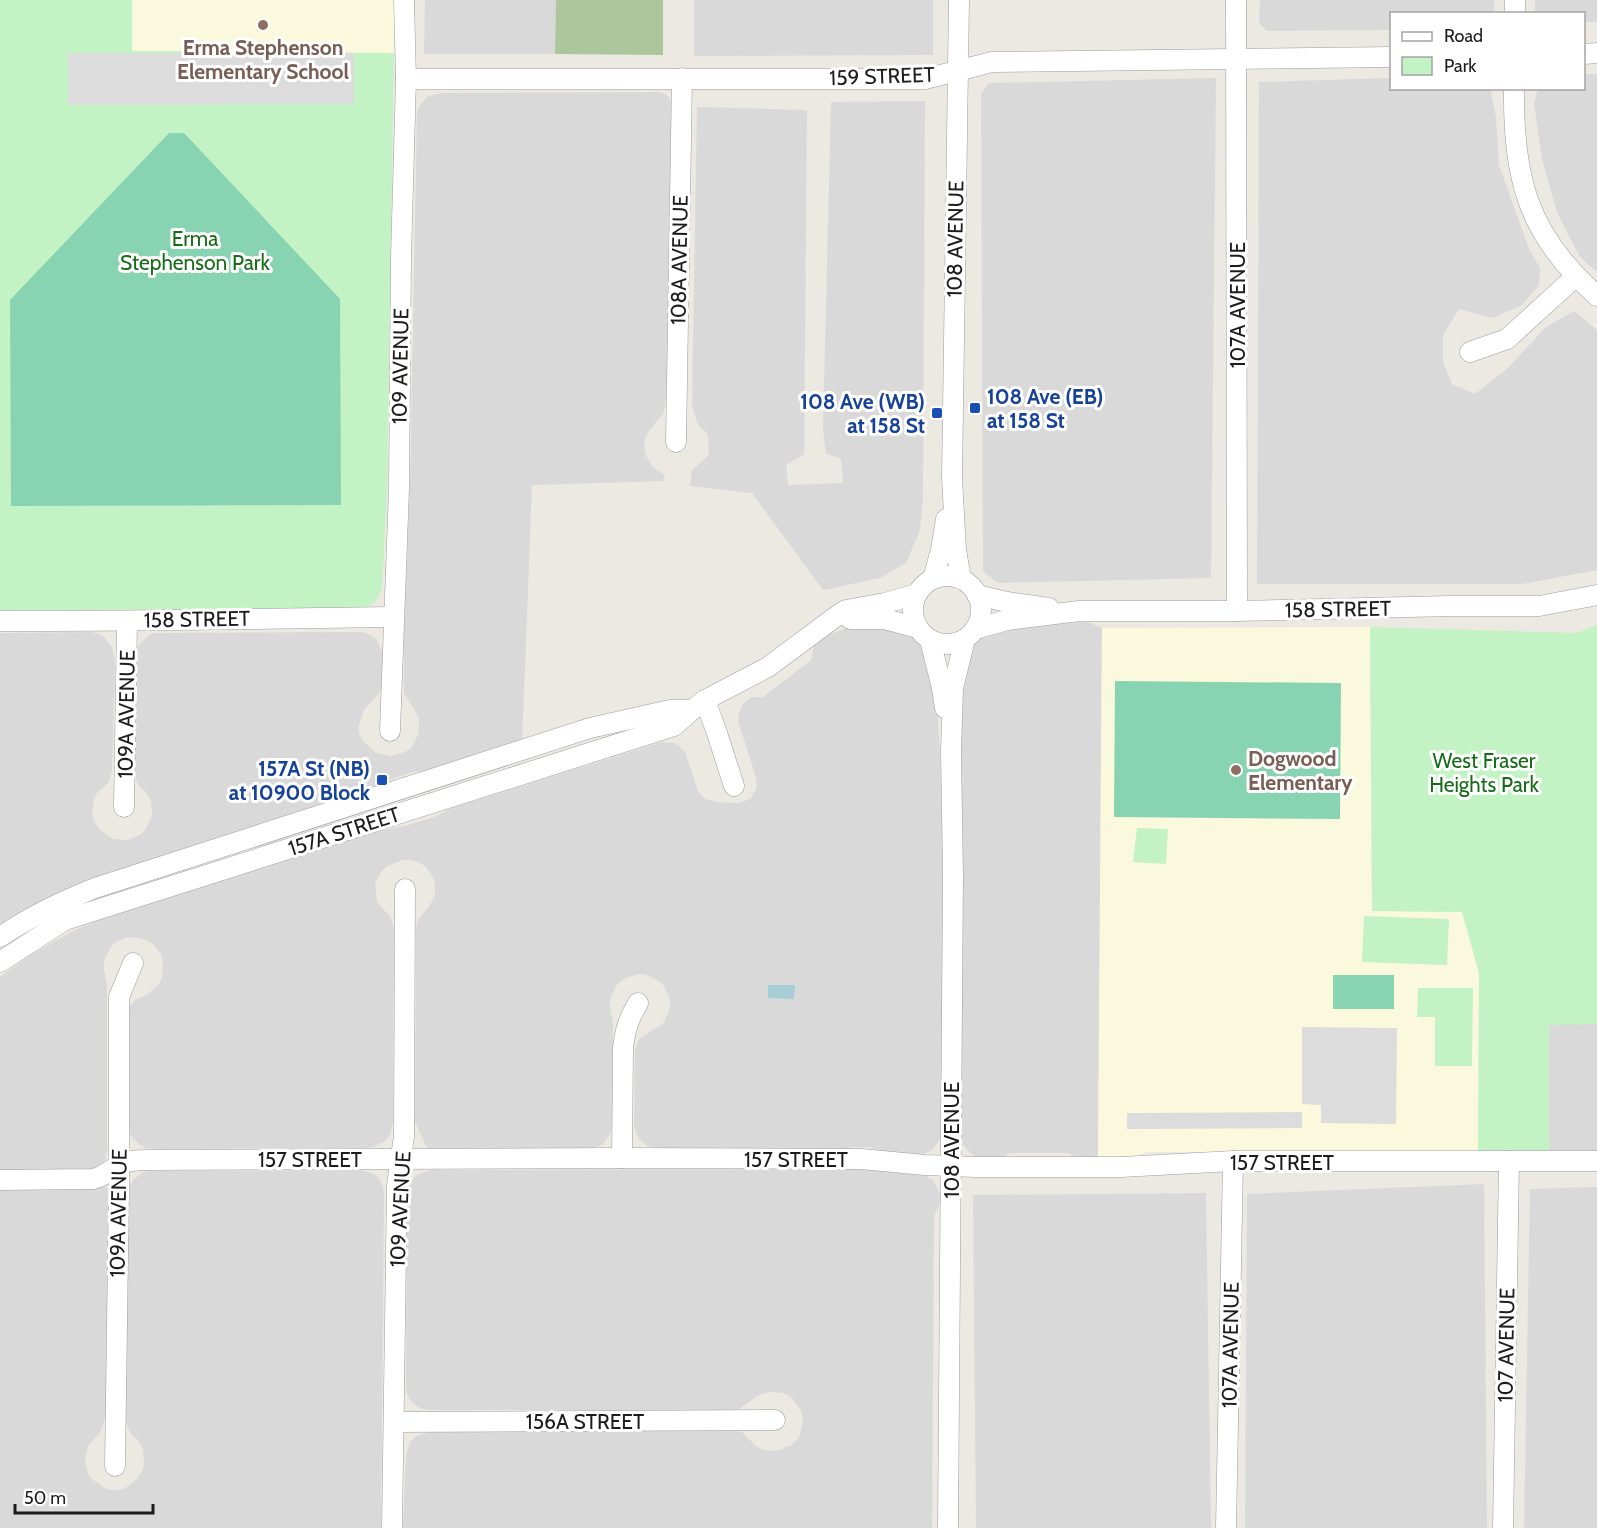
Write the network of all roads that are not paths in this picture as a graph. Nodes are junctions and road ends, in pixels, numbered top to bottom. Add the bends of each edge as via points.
1 (404, 0) edge
2 (959, 0) edge
3 (1236, 0) edge
4 (1390, 57) edge
5 (1237, 60) junction
6 (958, 70) junction
7 (682, 78) junction
8 (406, 79) junction
9 (1514, 90) edge
10 (1575, 277) junction
11 (1597, 297) edge
12 (1470, 352) dead end
13 (676, 442) dead end
14 (952, 478) junction
15 (933, 579) junction
16 (961, 579) junction
17 (917, 594) junction
18 (977, 595) junction
19 (1597, 595) edge
20 (1079, 611) junction
21 (1237, 611) junction
22 (393, 617) junction
23 (0, 621) edge
24 (127, 621) junction
25 (818, 629) junction
26 (924, 634) junction
27 (970, 634) junction
28 (698, 705) junction
29 (390, 731) dead end
30 (951, 752) junction
31 (734, 786) dead end
32 (124, 807) dead end
33 (405, 889) dead end
34 (0, 937) edge
35 (0, 962) edge
36 (133, 963) dead end
37 (638, 1004) dead end
38 (622, 1158) junction
39 (400, 1159) junction
40 (1233, 1161) junction
41 (1509, 1161) junction
42 (1597, 1161) edge
43 (118, 1165) junction
44 (951, 1166) junction
45 (0, 1180) edge
46 (775, 1420) dead end
47 (394, 1422) junction
48 (115, 1466) dead end
49 (392, 1528) edge
50 (948, 1528) edge
51 (1226, 1528) edge
52 (1503, 1528) edge

1 - 8 street, 109 AVENUE
2 - 6 street, 108 AVENUE
3 - 5 street, 107A AVENUE
4 - 5 street, 159 STREET
5 - 6 street, 159 STREET via 992,62
5 - 21 street, 107A AVENUE
6 - 7 street, 159 STREET via 925,79
6 - 14 street, 108 AVENUE
7 - 8 street, 159 STREET
7 - 13 street, 108A AVENUE
8 - 22 street, 109 AVENUE
9 - 10 street via 1516,150 1527,197 1543,234
10 - 11 street
10 - 12 street via 1507,339
14 - 15 street, 108 AVENUE
14 - 16 street, 108 AVENUE
15 - 16 street
15 - 17 street
16 - 18 street
17 - 25 street, 157A STREET via 846,610
17 - 26 street via 913,611
18 - 20 street, 158 STREET
18 - 27 street via 981,612
19 - 21 street, 158 STREET via 1539,606
20 - 21 street, 158 STREET
20 - 27 street, 158 STREET via 1007,620
22 - 24 street, 158 STREET
22 - 29 street, 109 AVENUE
23 - 24 street, 158 STREET
24 - 32 street, 109A AVENUE
25 - 26 street, 157A STREET via 850,619 885,619
25 - 28 street, 157A STREET via 768,667
26 - 27 street via 947,644
26 - 30 street, 108 AVENUE via 942,688
27 - 30 street, 108 AVENUE via 953,688
28 - 31 street via 717,733
28 - 34 street, 157A STREET via 590,728 95,888 39,912
28 - 35 street, 157A STREET via 674,726 65,920
30 - 44 street, 108 AVENUE
33 - 39 street, 109 AVENUE via 404,1136
36 - 43 street, 109A AVENUE via 119,998
37 - 38 street via 628,1021 623,1047
38 - 39 street, 157 STREET
38 - 44 street, 157 STREET via 861,1159
39 - 43 street, 157 STREET via 148,1160
39 - 47 street, 109 AVENUE
40 - 41 street, 157 STREET
40 - 44 street, 157 STREET via 1121,1167
40 - 51 street, 107A AVENUE
41 - 42 street, 157 STREET
41 - 52 street, 107 AVENUE
43 - 45 street, 157 STREET via 93,1179
43 - 48 street, 109A AVENUE
44 - 50 street, 108 AVENUE
46 - 47 street, 156A STREET
47 - 49 street, 109 AVENUE

